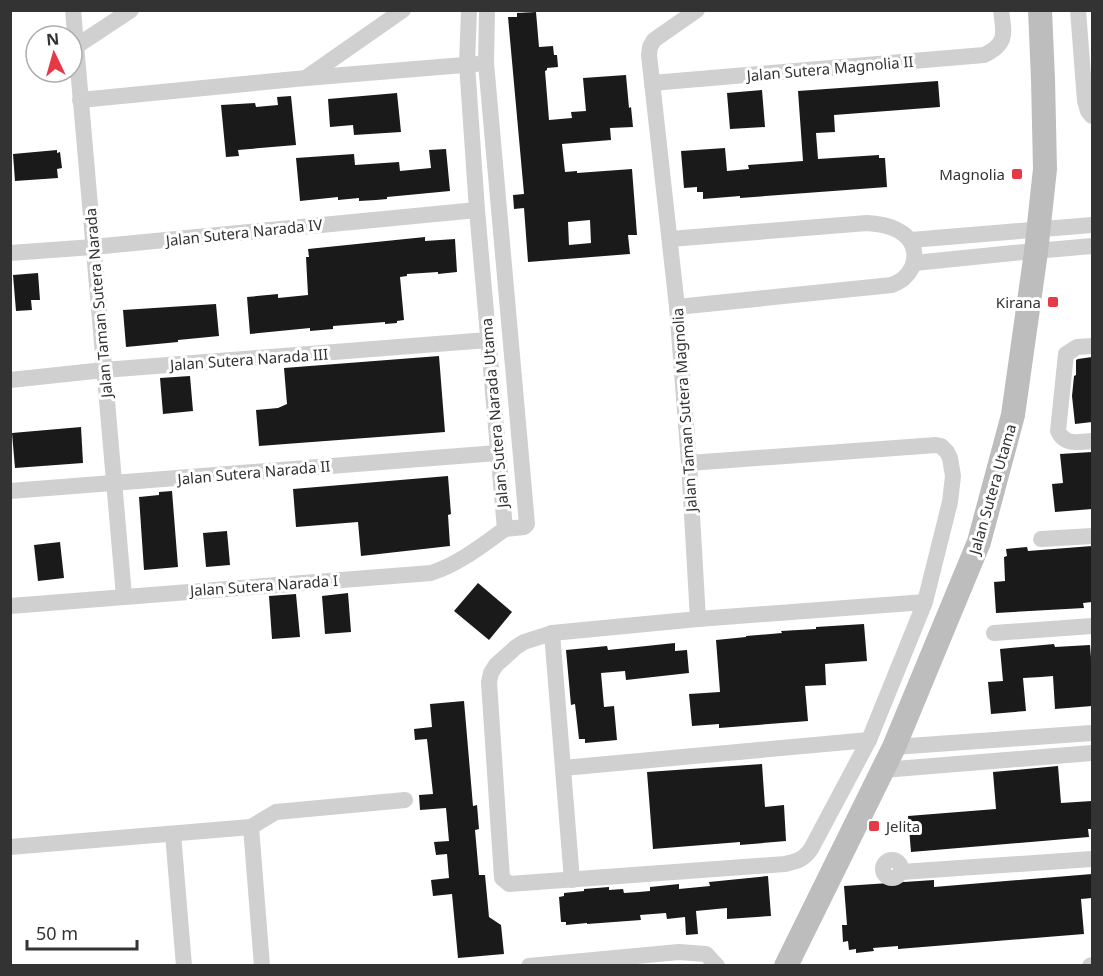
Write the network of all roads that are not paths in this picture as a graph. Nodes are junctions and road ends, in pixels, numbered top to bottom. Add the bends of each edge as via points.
1 (130, 10) edge
2 (403, 10) edge
3 (470, 10) edge
4 (487, 10) edge
5 (696, 10) edge
6 (1001, 10) edge
7 (1040, 10) edge
8 (1084, 20) edge
9 (84, 41) edge
10 (486, 63) junction
11 (467, 64) junction
12 (306, 78) junction
13 (652, 83) junction
14 (78, 84) edge
15 (80, 100) junction
16 (1090, 114) edge
17 (477, 210) junction
18 (1092, 225) edge
19 (670, 239) junction
20 (911, 240) junction
21 (1037, 241) junction
22 (1092, 246) edge
23 (93, 247) junction
24 (10, 253) edge
25 (914, 264) junction
26 (677, 307) junction
27 (488, 340) junction
28 (1092, 346) edge
29 (104, 370) junction
30 (10, 380) edge
31 (1092, 441) edge
32 (497, 453) junction
33 (688, 463) junction
34 (114, 483) junction
35 (10, 491) edge
36 (505, 529) junction
37 (1092, 536) edge
38 (1041, 539) dead end
39 (124, 596) junction
40 (925, 602) junction
41 (10, 606) edge
42 (698, 619) junction
43 (1092, 626) edge
44 (552, 633) junction
45 (994, 633) dead end
46 (1092, 734) edge
47 (1011, 738) junction
48 (869, 740) junction
49 (894, 747) junction
50 (1092, 753) edge
51 (1012, 759) junction
52 (563, 768) junction
53 (883, 770) junction
54 (405, 801) dead end
55 (251, 827) junction
56 (173, 834) junction
57 (10, 847) edge
58 (1092, 859) edge
59 (901, 872) dead end
60 (572, 880) junction
61 (712, 960) edge
62 (184, 966) edge
63 (262, 966) edge
64 (529, 966) edge
65 (786, 966) edge

1 - 9 street
2 - 12 street
3 - 11 street, Jalan Sutera Narada Utama
4 - 10 street, Jalan Sutera Narada Utama
5 - 13 street, Jalan Taman Sutera Magnolia via 650,46
6 - 13 street, Jalan Sutera Magnolia II via 1002,40 995,50 984,55
7 - 21 street, Jalan Sutera Utama via 1046,169
8 - 16 street via 1085,101
10 - 11 street
10 - 36 street, Jalan Sutera Narada Utama via 527,524
11 - 12 street
11 - 17 street, Jalan Sutera Narada Utama
12 - 15 street
13 - 19 street, Jalan Taman Sutera Magnolia
14 - 15 street, Jalan Taman Sutera Narada
15 - 23 street, Jalan Taman Sutera Narada
17 - 23 street, Jalan Sutera Narada IV
17 - 27 street, Jalan Sutera Narada Utama
18 - 21 street
19 - 20 street via 867,223 898,230
19 - 26 street, Jalan Taman Sutera Magnolia
20 - 21 street
20 - 25 street
21 - 22 street
21 - 25 street
21 - 49 street, Jalan Sutera Utama via 1013,415 979,542
23 - 24 street, Jalan Sutera Narada IV
23 - 29 street, Jalan Taman Sutera Narada
25 - 26 street via 904,278 892,285
26 - 33 street, Jalan Taman Sutera Magnolia
27 - 29 street, Jalan Sutera Narada III
27 - 32 street, Jalan Sutera Narada Utama
28 - 31 street via 1077,347 1066,354 1058,430 1062,438 1073,443
29 - 30 street, Jalan Sutera Narada III
29 - 34 street, Jalan Taman Sutera Narada
32 - 34 street, Jalan Sutera Narada II
32 - 36 street, Jalan Sutera Narada Utama
33 - 40 street via 941,446 950,458 953,476
33 - 42 street, Jalan Taman Sutera Magnolia
34 - 35 street, Jalan Sutera Narada II
34 - 39 street, Jalan Taman Sutera Narada
36 - 39 street, Jalan Sutera Narada I via 457,563 431,573
37 - 38 street
39 - 41 street, Jalan Sutera Narada I
40 - 42 street
40 - 48 street
42 - 44 street
43 - 45 street
44 - 52 street
44 - 60 street via 516,647 496,665 489,682 502,878 508,884
46 - 47 street
47 - 49 street
47 - 51 street
48 - 52 street
48 - 60 street via 811,849 798,861
49 - 53 street, Jalan Sutera Utama
50 - 51 street
51 - 53 street
52 - 60 street
53 - 65 street, Jalan Sutera Utama
54 - 55 street via 276,812
55 - 56 street
55 - 63 street
56 - 57 street
56 - 62 street
58 - 59 street
61 - 64 street via 679,952

